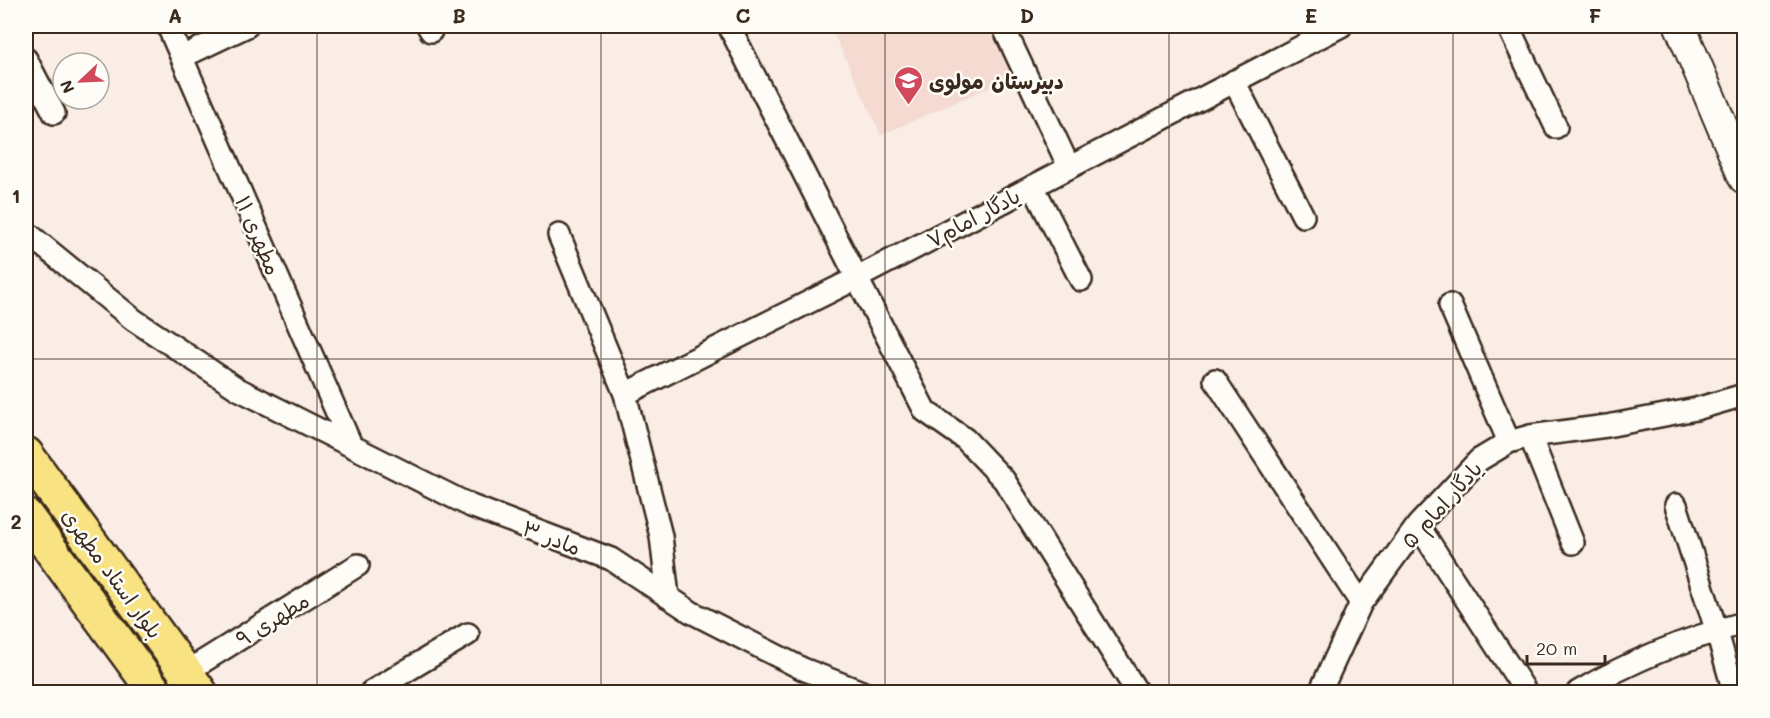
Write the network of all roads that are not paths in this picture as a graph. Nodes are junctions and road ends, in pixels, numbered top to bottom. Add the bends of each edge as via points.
1 (168, 26) edge
2 (248, 26) edge
3 (729, 26) edge
4 (1003, 26) edge
5 (1341, 26) edge
6 (1508, 26) edge
7 (1680, 26) edge
8 (1309, 33) edge
9 (182, 57) junction
10 (26, 59) edge
11 (1234, 81) junction
12 (54, 113) dead end
13 (1556, 127) dead end
14 (1069, 167) junction
15 (1744, 178) edge
16 (1034, 186) junction
17 (1303, 216) dead end
18 (26, 232) edge
19 (559, 235) dead end
20 (857, 278) junction
21 (1081, 280) dead end
22 (1450, 305) dead end
23 (1215, 380) dead end
24 (625, 394) junction
25 (1744, 394) edge
26 (1530, 436) junction
27 (1509, 442) junction
28 (351, 445) junction
29 (26, 454) edge
30 (1676, 505) dead end
31 (26, 516) edge
32 (1418, 525) junction
33 (1573, 543) dead end
34 (358, 565) dead end
35 (668, 597) junction
36 (1361, 603) junction
37 (1744, 623) edge
38 (1717, 632) junction
39 (468, 634) dead end
40 (193, 682) edge
41 (155, 693) edge
42 (371, 693) edge
43 (862, 693) edge
44 (1137, 693) edge
45 (1320, 693) edge
46 (1526, 693) edge
47 (1578, 693) edge
48 (1734, 693) edge

1 - 9 street, مطهری ۱۱
2 - 9 street
3 - 20 street
4 - 14 street
5 - 8 street, یادگار امام۷
6 - 13 street
7 - 15 main road
8 - 11 street, یادگار امام۷
9 - 28 street, مطهری ۱۱
10 - 12 street
11 - 14 street, یادگار امام۷
11 - 17 street
14 - 16 street, یادگار امام۷
16 - 20 street, یادگار امام۷
16 - 21 street
18 - 28 street, مادر ۳ via 134,320 238,388
19 - 24 street
20 - 24 street, یادگار امام۷
20 - 44 street via 925,411 965,438 1004,480
22 - 27 street
23 - 36 street
24 - 35 street via 661,536
25 - 26 street, یادگار امام ۵ via 1696,409
26 - 27 street, یادگار امام ۵
26 - 33 street
27 - 32 street, یادگار امام ۵ via 1479,460
28 - 35 street, مادر ۳ via 471,506 610,559
29 - 40 main road, بلوار استاد مطهری
30 - 38 street
31 - 41 main road, بلوار استاد مطهری
32 - 36 street, یادگار امام ۵
32 - 46 street
34 - 40 street, مطهری ۹
35 - 43 street, مادر ۳ via 803,669
36 - 45 street, یادگار امام ۵
37 - 38 street
38 - 47 street via 1610,673
38 - 48 street
39 - 42 street

